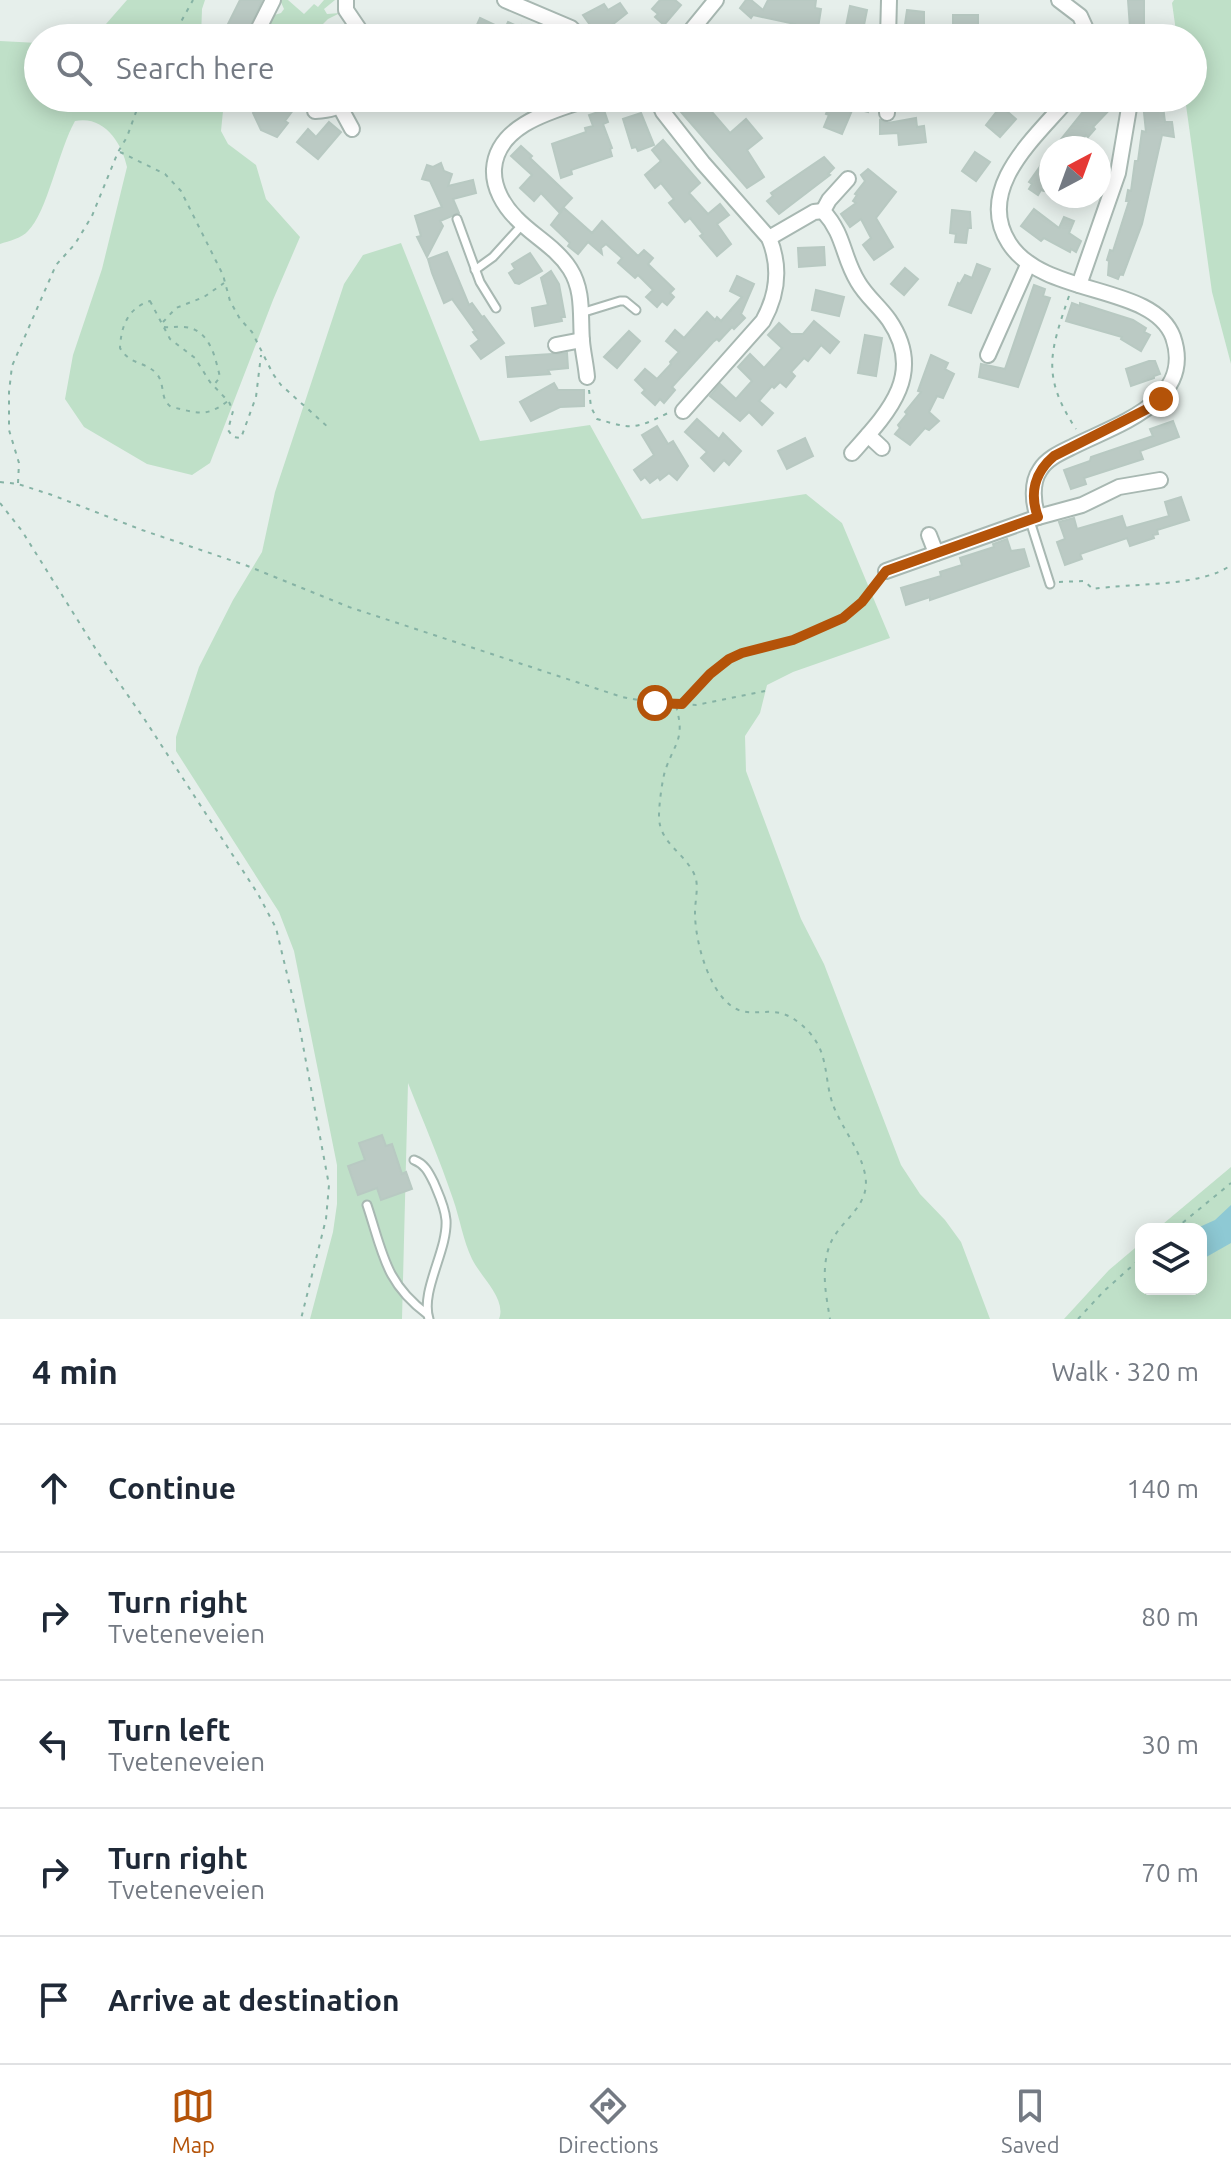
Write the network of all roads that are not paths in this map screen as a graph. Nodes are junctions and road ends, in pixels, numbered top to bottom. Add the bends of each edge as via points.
1 (273, 0) edge
2 (346, 0) edge
3 (505, 0) edge
4 (716, 0) edge
5 (889, 0) edge
6 (1059, 0) edge
7 (1087, 0) edge
8 (1076, 12) junction
9 (261, 24) edge
10 (354, 24) edge
11 (562, 24) edge
12 (696, 24) edge
13 (888, 24) edge
14 (1085, 24) edge
15 (347, 112) edge
16 (556, 112) edge
17 (663, 112) edge
18 (1058, 112) edge
19 (1128, 112) edge
20 (352, 129) dead end
21 (848, 179) dead end
22 (823, 211) junction
23 (457, 219) dead end
24 (523, 224) junction
25 (769, 238) junction
26 (1028, 265) junction
27 (475, 270) junction
28 (1076, 284) junction
29 (496, 308) dead end
30 (636, 310) dead end
31 (581, 313) junction
32 (582, 340) junction
33 (556, 345) dead end
34 (988, 355) dead end
35 (587, 377) road end
36 (705, 412) dead end
37 (868, 435) junction
38 (882, 448) dead end
39 (852, 453) dead end
40 (1160, 480) dead end
41 (1034, 519) junction
42 (929, 535) dead end
43 (936, 553) junction
44 (886, 571) road end
45 (1050, 584) road end
46 (414, 1160) dead end
47 (367, 1205) dead end
48 (428, 1316) edge

1 - 9 street
2 - 10 street
3 - 11 street
4 - 12 street
5 - 13 street
6 - 8 street
7 - 8 street
8 - 14 street
15 - 20 street
16 - 24 street via 511,134 494,168 497,189
17 - 25 street
18 - 26 street via 1001,190 1001,225
19 - 28 street via 1118,173
21 - 22 street
22 - 25 street
22 - 37 street via 841,235 857,281 889,320 903,348 896,400
23 - 27 lane
24 - 27 lane
24 - 31 street via 570,269
25 - 36 street via 778,279 771,306 688,406
26 - 28 street
26 - 34 street
27 - 29 lane
28 - 41 street via 1155,315 1173,338 1177,364 1161,399 1054,456 1040,470
30 - 31 lane via 620,301
31 - 32 street
32 - 33 street
32 - 35 street
37 - 38 street
37 - 39 street
40 - 41 street via 1119,487
41 - 43 street
41 - 45 lane
42 - 43 street
43 - 44 street
46 - 48 lane via 429,1174 446,1220
47 - 48 lane via 390,1276

